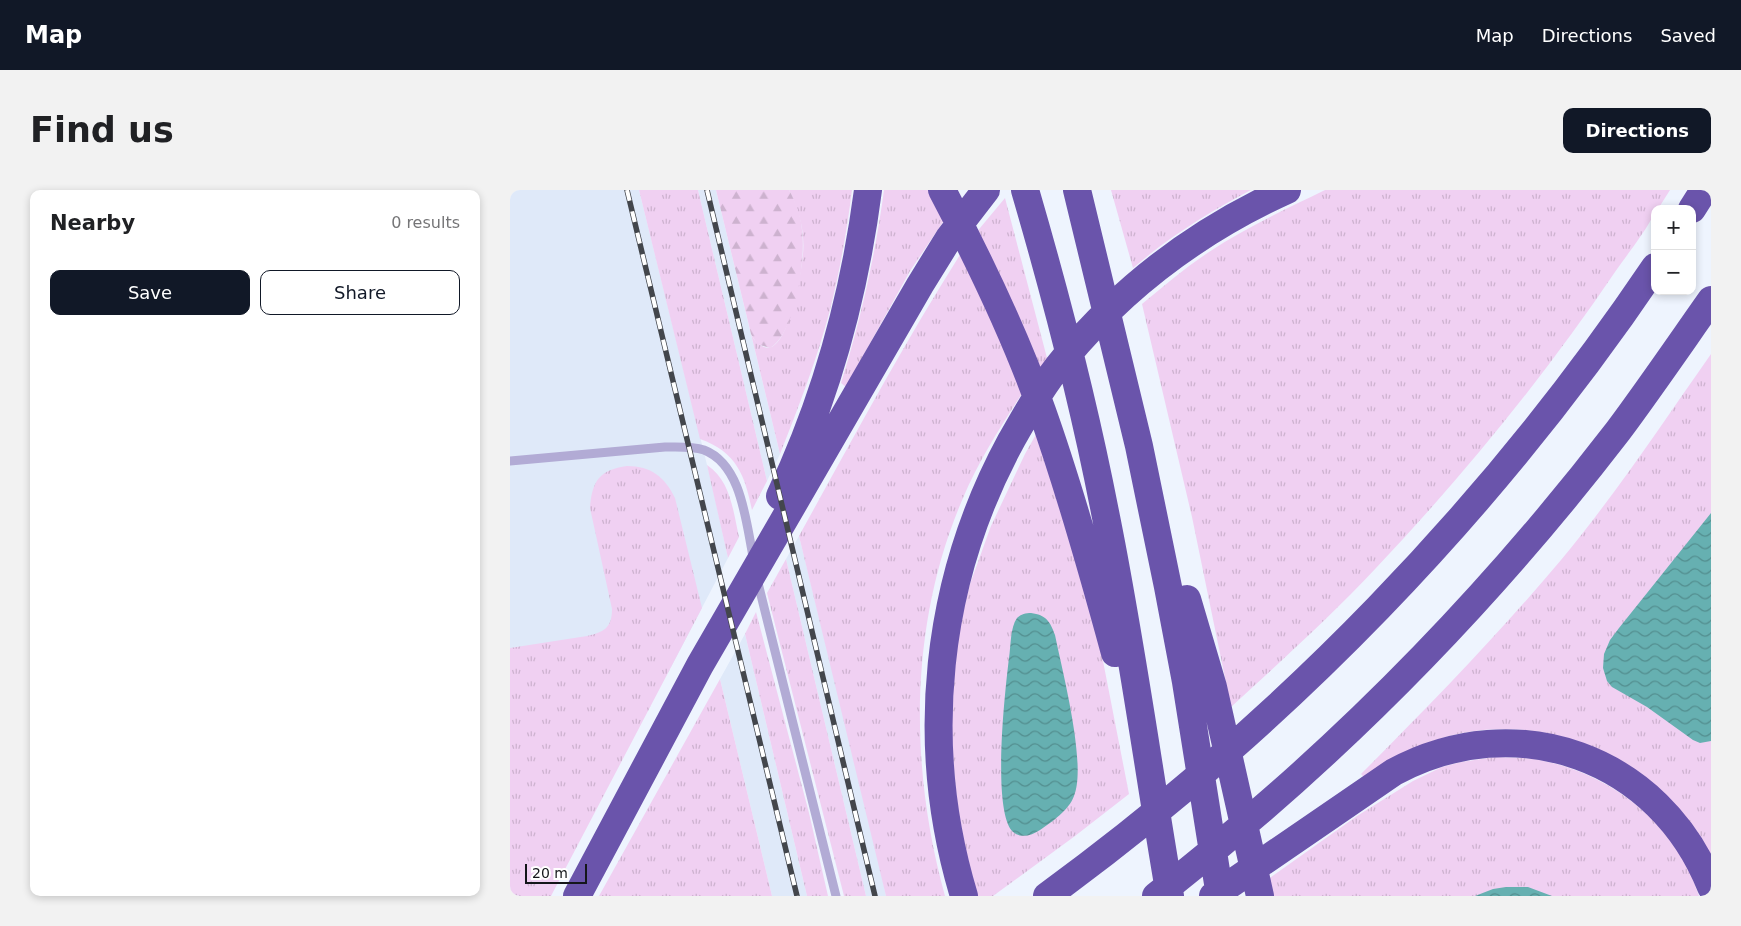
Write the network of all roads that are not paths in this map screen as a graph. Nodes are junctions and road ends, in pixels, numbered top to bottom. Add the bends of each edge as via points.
1 (868, 190) edge
2 (942, 190) edge
3 (986, 190) edge
4 (1025, 190) edge
5 (1287, 190) edge
6 (1704, 190) edge
7 (1078, 192) edge
8 (1695, 205) edge
9 (1651, 272) edge
10 (1711, 300) edge
11 (1127, 399) junction
12 (510, 461) edge
13 (700, 665) junction
14 (1149, 772) junction
15 (1711, 887) edge
16 (576, 896) edge
17 (836, 896) edge
18 (964, 896) edge
19 (1047, 896) edge
20 (1156, 896) edge
21 (1170, 896) edge
22 (1213, 896) edge
23 (1220, 896) edge
24 (1260, 896) edge

1 - 13 highway via 850,296 817,409 788,479
2 - 14 highway via 992,288 1042,409 1080,527
3 - 13 highway via 934,261
4 - 14 highway via 1105,512
5 - 18 highway via 1227,220 1174,256 1108,312 1064,360 1032,405 1006,450 981,504 962,557 949,611 941,663 938,718 948,836
6 - 8 highway
7 - 11 highway
9 - 19 highway via 1574,378 1486,489 1383,603 1279,705 1215,762
10 - 20 highway via 1617,431 1520,550 1416,663 1291,783
11 - 23 highway via 1178,634
11 - 24 highway via 1213,687
12 - 17 lane via 641,448 689,447 711,454 732,475 740,494 766,621
13 - 16 highway
14 - 21 highway
15 - 22 highway via 1699,858 1679,828 1635,786 1586,758 1553,748 1518,743 1446,750 1394,772

